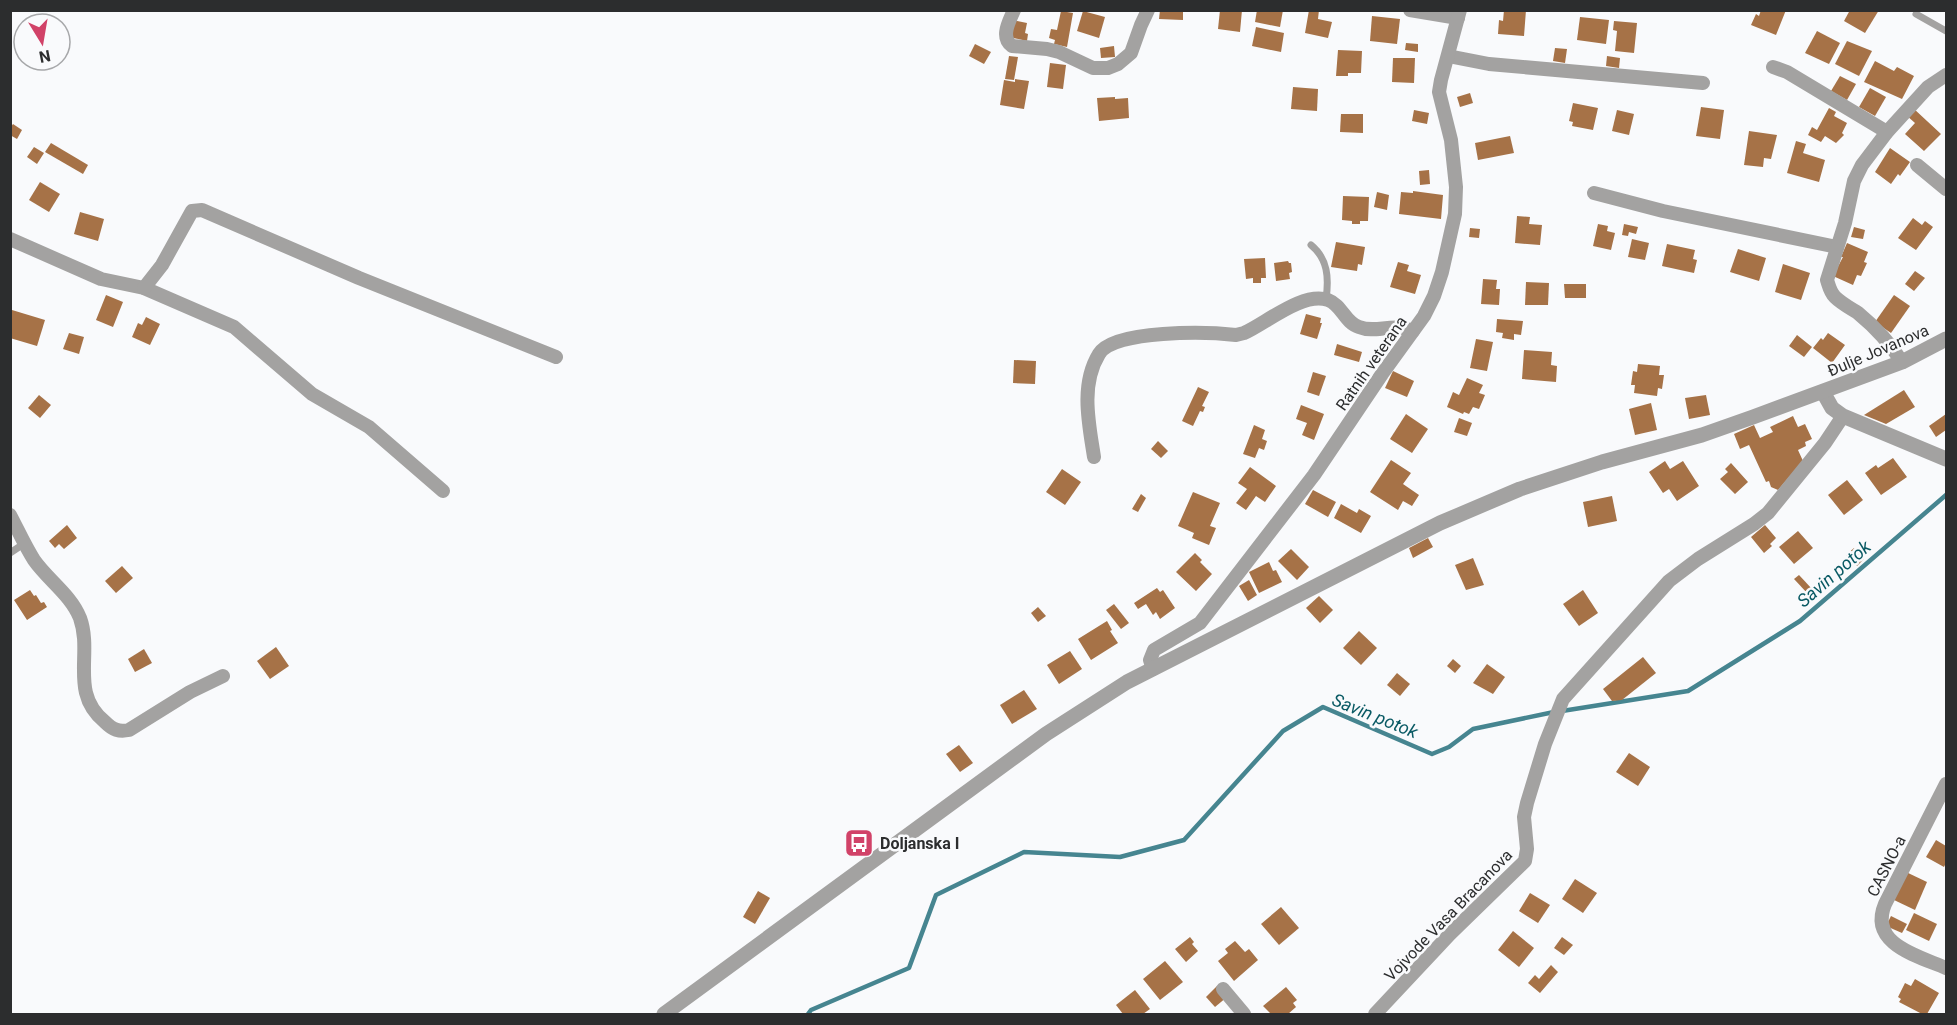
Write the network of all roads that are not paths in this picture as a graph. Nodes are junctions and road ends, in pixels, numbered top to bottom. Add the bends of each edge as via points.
1 (1014, 10) edge
2 (1148, 10) edge
3 (1410, 10) edge
4 (1459, 14) edge
5 (1916, 14) dead end
6 (1947, 31) edge
7 (1448, 56) junction
8 (1773, 67) dead end
9 (1947, 75) edge
10 (1703, 83) dead end
11 (1887, 132) junction
12 (1917, 165) dead end
13 (1947, 189) edge
14 (1594, 193) dead end
15 (10, 239) edge
16 (1311, 245) dead end
17 (1837, 247) junction
18 (144, 288) junction
19 (1326, 299) junction
20 (1413, 331) junction
21 (1947, 339) edge
22 (556, 357) dead end
23 (1902, 362) junction
24 (1823, 392) junction
25 (1843, 416) junction
26 (1094, 457) dead end
27 (1947, 459) edge
28 (443, 491) dead end
29 (10, 515) edge
30 (25, 543) junction
31 (10, 553) edge
32 (1153, 669) junction
33 (223, 676) dead end
34 (1947, 784) edge
35 (1947, 968) edge
36 (1223, 989) dead end
37 (664, 1014) edge
38 (1244, 1014) edge
39 (1375, 1014) edge

1 - 2 street via 1006,29 1008,44 1059,52 1099,69 1118,64 1131,53
3 - 4 street
4 - 7 street, Ratnih veterana
5 - 6 lane
7 - 10 street via 1489,64
7 - 20 street, Ratnih veterana via 1439,92 1454,161 1455,214 1434,296
8 - 11 street
9 - 11 street via 1928,87
11 - 17 street via 1854,181
12 - 13 street
14 - 17 street
15 - 18 street via 101,279
16 - 19 lane via 1326,265
17 - 23 street via 1827,280 1829,289 1893,347
18 - 22 street via 162,265 192,211 202,210
18 - 28 street via 234,327 312,394 369,427
19 - 20 street via 1360,328 1396,326
19 - 26 street via 1286,308 1244,333 1188,331 1107,345 1099,353 1090,378 1087,409
20 - 32 street, Ratnih veterana via 1314,475 1200,623 1154,650 1150,660
21 - 23 street, Đulje Jovanova
23 - 24 street, Đulje Jovanova
24 - 25 street via 1832,408
24 - 32 street, Đulje Jovanova via 1702,435 1520,489 1440,523
25 - 27 street
25 - 39 street, Vojvode Vasa Bracanova via 1768,513 1669,581 1563,699 1527,803 1525,861
29 - 30 street
30 - 31 lane
30 - 33 street via 33,559 69,599 80,618 83,682 90,707 113,729 129,730 189,692
32 - 37 street, Đulje Jovanova via 1046,734
34 - 35 street, CASNO-a via 1885,904 1881,921 1883,931 1893,942
36 - 38 street

